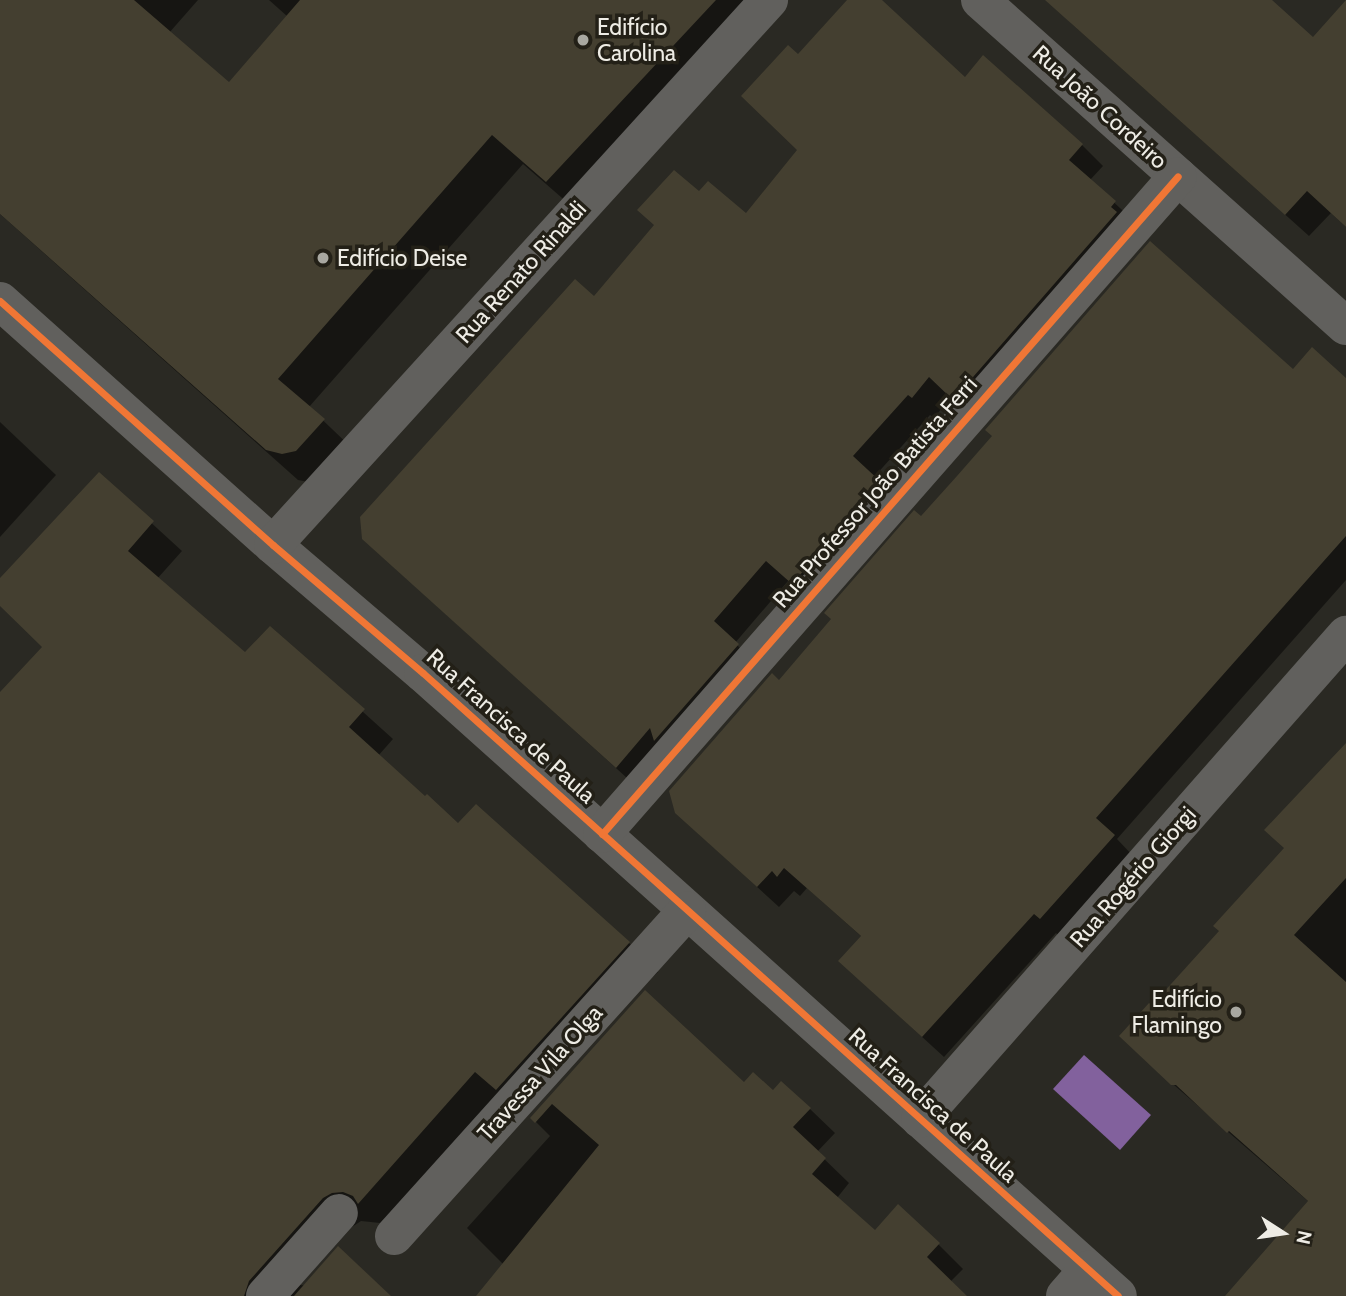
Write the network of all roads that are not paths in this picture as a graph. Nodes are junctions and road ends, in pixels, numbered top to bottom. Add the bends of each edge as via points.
1 (769, 0) edge
2 (980, 0) edge
3 (1178, 176) junction
4 (0, 301) edge
5 (1346, 326) edge
6 (273, 545) junction
7 (1346, 635) edge
8 (602, 834) junction
9 (687, 911) junction
10 (920, 1119) junction
11 (340, 1213) dead end
12 (394, 1236) dead end
13 (1076, 1283) edge
14 (265, 1296) edge
15 (1118, 1296) edge

1 - 6 street, Rua Renato Rinaldi
2 - 3 street, Rua João Cordeiro
3 - 5 street, Rua João Cordeiro
3 - 8 street, Rua Professor João Batista Ferri
4 - 6 street, Rua Francisca de Paula
6 - 8 street, Rua Francisca de Paula
7 - 10 street, Rua Rogério Giorgi
8 - 9 street, Rua Francisca de Paula
9 - 10 street, Rua Francisca de Paula
9 - 12 street, Travessa Vila Olga
10 - 13 street, Rua Francisca de Paula
11 - 14 street
13 - 15 street, Rua Francisca de Paula

